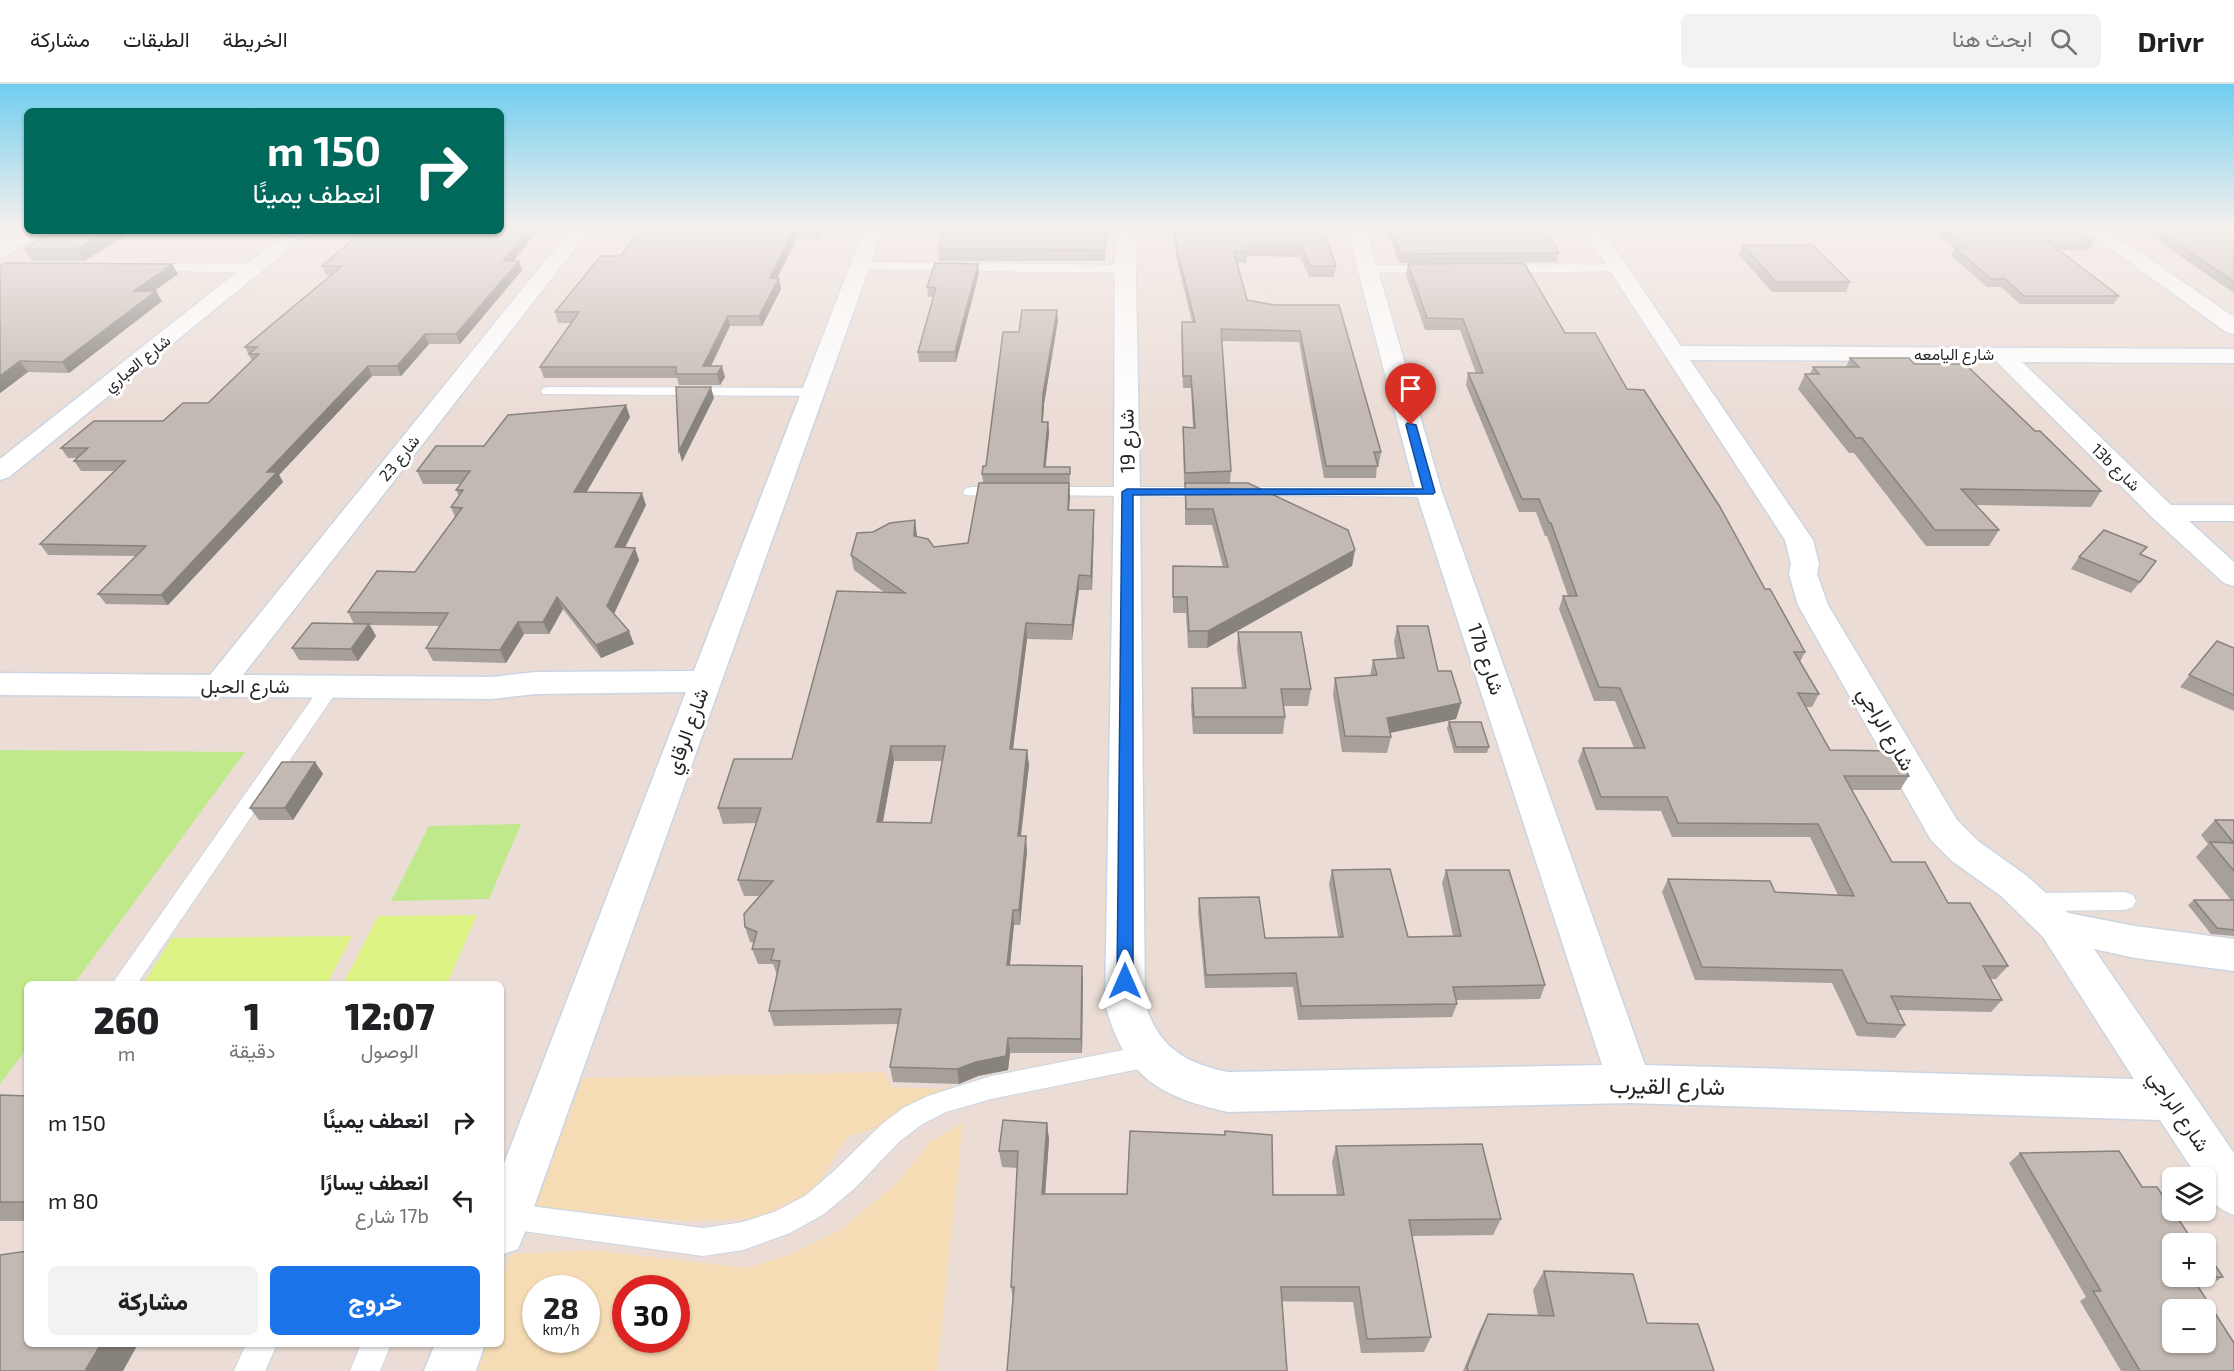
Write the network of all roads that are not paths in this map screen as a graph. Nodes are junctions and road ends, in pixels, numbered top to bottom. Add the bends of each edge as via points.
1 (228, 289) edge
2 (534, 289) edge
3 (851, 289) edge
4 (1125, 289) edge
5 (1373, 289) edge
6 (1632, 289) edge
7 (2179, 289) edge
8 (2234, 327) edge
9 (1674, 353) junction
10 (2001, 354) junction
11 (2234, 356) edge
12 (548, 391) dead end
13 (813, 392) junction
14 (0, 472) edge
15 (970, 492) dead end
16 (1127, 492) junction
17 (1429, 492) junction
18 (2164, 513) junction
19 (2234, 513) edge
20 (2234, 577) edge
21 (0, 684) edge
22 (218, 686) junction
23 (330, 687) junction
24 (702, 690) junction
25 (2125, 901) dead end
26 (2044, 914) junction
27 (2234, 955) edge
28 (126, 981) edge
29 (1158, 1063) junction
30 (1629, 1083) junction
31 (2172, 1101) junction
32 (2234, 1193) edge
33 (504, 1225) edge
34 (261, 1347) edge
35 (375, 1347) edge
36 (459, 1347) edge
37 (249, 1371) edge
38 (364, 1371) edge
39 (450, 1371) edge

1 - 14 street, شارع العباري
2 - 22 street, شارع 23
3 - 13 street, شارع الرقاي
4 - 16 street, شارع 19
5 - 17 street, 17b شارع
6 - 9 street, شارع الراجي
7 - 8 street
9 - 10 street, شارع اليامعه
9 - 26 street, شارع الراجي via 1799,540 1805,564 1803,574 1813,605 1944,830
10 - 11 street, شارع اليامعه
10 - 18 street, 13b شارع
12 - 13 lane
13 - 24 street, شارع الرقاي
15 - 16 lane
16 - 17 lane
16 - 29 street, شارع 19 via 1125,1004 1137,1040
17 - 30 street, 17b شارع
18 - 19 street
18 - 20 street, 13b شارع
21 - 22 street, شارع الحبل
22 - 23 street, شارع الحبل
23 - 24 street, شارع الحبل via 490,688 530,694
23 - 28 lane
24 - 33 street, شارع الرقاي
25 - 26 lane
26 - 27 street via 2136,942
26 - 31 street, شارع الراجي
29 - 30 street, شارع القيرب via 1184,1081 1228,1092
29 - 33 lane via 991,1087 956,1096 892,1130 822,1200 795,1218 734,1239 703,1242
30 - 31 street, شارع القيرب
31 - 32 street, شارع الراجي
34 - 37 lane
35 - 38 lane
36 - 39 street

